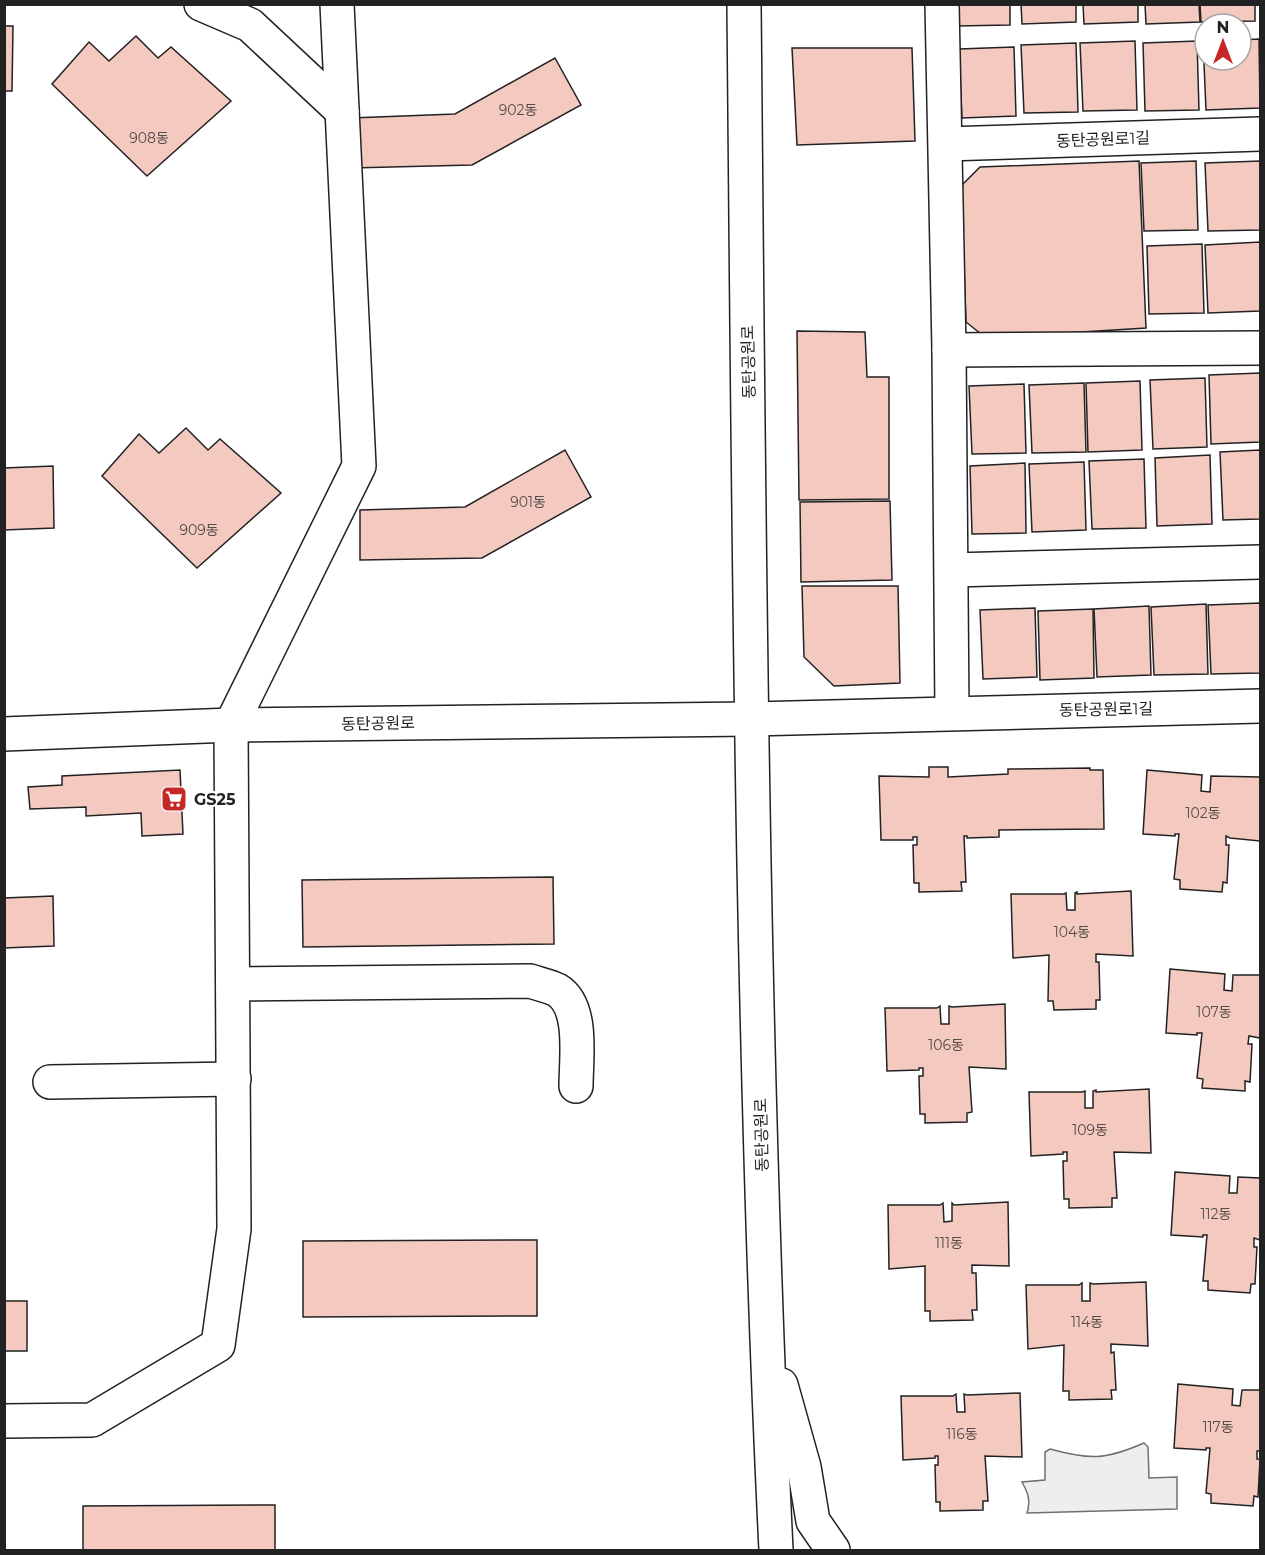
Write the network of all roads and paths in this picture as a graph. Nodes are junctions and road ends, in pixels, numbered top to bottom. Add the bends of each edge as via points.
1 (201, 4) edge
2 (337, 4) edge
3 (744, 4) edge
4 (942, 4) edge
5 (342, 111) junction
6 (1260, 134) edge
7 (946, 144) junction
8 (1260, 348) edge
9 (949, 350) junction
10 (1260, 562) edge
11 (952, 570) junction
12 (1260, 706) edge
13 (951, 713) junction
14 (752, 719) junction
15 (231, 725) junction
16 (4, 734) edge
17 (233, 984) junction
18 (234, 1079) junction
19 (50, 1082) dead end
20 (576, 1086) dead end
21 (765, 1328) junction
22 (4, 1421) edge
23 (776, 1551) edge
24 (833, 1551) edge

1 - 5 street via 250,25
2 - 5 street
3 - 14 street, 동탄공원로
4 - 7 street
5 - 15 street via 359,466
6 - 7 street, 동탄공원로1길
7 - 9 street
8 - 9 street
9 - 11 street
10 - 11 street
11 - 13 street
12 - 13 street, 동탄공원로1길
13 - 14 street, 동탄공원로1길
14 - 15 street, 동탄공원로
14 - 21 street, 동탄공원로
15 - 16 street, 동탄공원로
15 - 17 street
17 - 18 street
17 - 20 street via 530,981 557,991 569,1002 576,1019
18 - 19 street
18 - 22 street via 234,1230 218,1345 92,1420
21 - 23 street, 동탄공원로
21 - 24 street via 804,1467 813,1521

